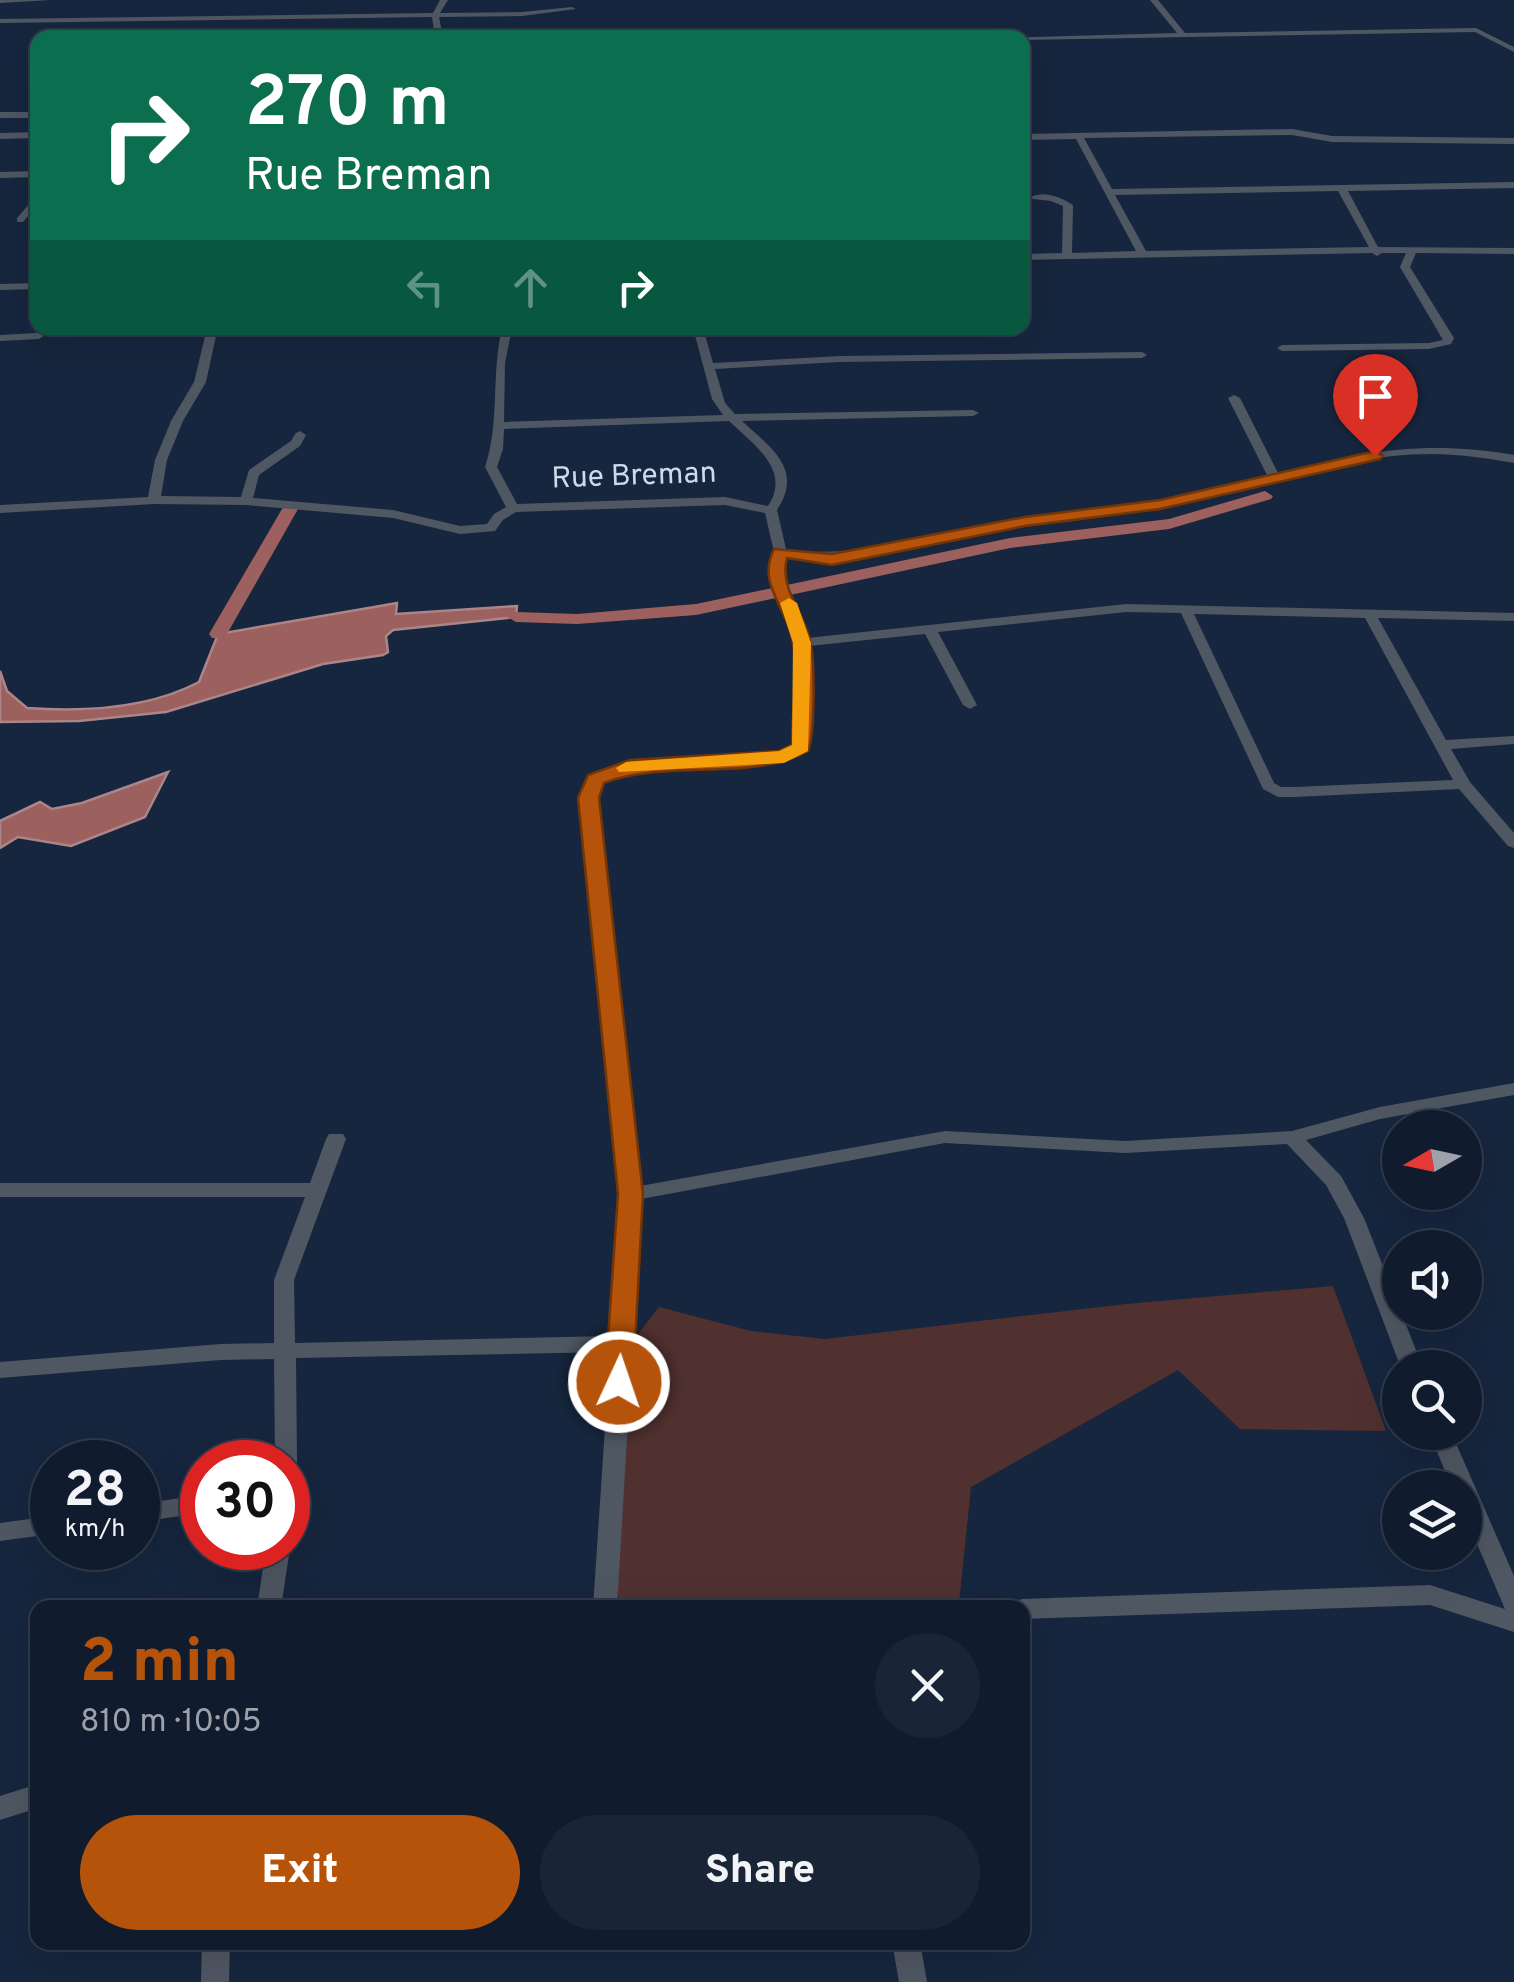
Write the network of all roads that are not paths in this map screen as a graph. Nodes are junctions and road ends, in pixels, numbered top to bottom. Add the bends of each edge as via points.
1 (0, 0) edge
2 (47, 0) edge
3 (444, 0) edge
4 (1154, 0) edge
5 (572, 10) dead end
6 (435, 15) junction
7 (0, 22) edge
8 (438, 30) edge
9 (1182, 34) junction
10 (1030, 37) edge
11 (1514, 50) edge
12 (30, 115) edge
13 (0, 116) edge
14 (30, 135) edge
15 (0, 136) edge
16 (1079, 137) junction
17 (1030, 138) edge
18 (1514, 141) edge
19 (0, 174) edge
20 (30, 174) edge
21 (1514, 185) edge
22 (1341, 187) junction
23 (1109, 192) junction
24 (1036, 197) dead end
25 (30, 207) edge
26 (20, 220) dead end
27 (1514, 252) edge
28 (1142, 253) junction
29 (1376, 253) junction
30 (1411, 253) junction
31 (1067, 256) junction
32 (1030, 257) edge
33 (0, 286) edge
34 (30, 286) edge
35 (40, 335) edge
36 (210, 335) edge
37 (506, 335) edge
38 (701, 335) edge
39 (0, 338) edge
40 (1282, 348) dead end
41 (1142, 354) dead end
42 (712, 366) junction
43 (1234, 398) dead end
44 (974, 412) dead end
45 (736, 420) junction
46 (500, 426) junction
47 (300, 435) dead end
48 (1514, 459) edge
49 (1274, 479) junction
50 (154, 500) junction
51 (246, 502) junction
52 (513, 508) junction
53 (0, 509) edge
54 (771, 510) junction
55 (780, 552) junction
56 (1185, 608) junction
57 (1370, 615) junction
58 (1514, 618) edge
59 (930, 630) junction
60 (802, 643) junction
61 (970, 705) dead end
62 (1514, 740) edge
63 (1440, 745) junction
64 (1463, 784) junction
65 (1514, 843) edge
66 (1514, 1089) edge
67 (1292, 1136) junction
68 (336, 1139) dead end
69 (0, 1190) edge
70 (317, 1190) junction
71 (631, 1194) junction
72 (622, 1344) junction
73 (284, 1350) junction
74 (1405, 1350) edge
75 (0, 1370) edge
76 (286, 1440) edge
77 (30, 1528) edge
78 (1482, 1530) edge
79 (0, 1532) edge
80 (275, 1570) edge
81 (270, 1600) edge
82 (606, 1600) edge
83 (1514, 1603) edge
84 (1030, 1609) edge
85 (1514, 1622) edge
86 (30, 1799) edge
87 (0, 1808) edge
88 (216, 1950) edge
89 (907, 1950) edge
90 (215, 1982) edge
91 (913, 1982) edge

1 - 2 street
3 - 6 street
4 - 9 street
5 - 6 street
6 - 7 street
6 - 8 street
9 - 10 street
9 - 11 street via 1476,30
12 - 13 street
14 - 15 street
16 - 17 street
16 - 18 street via 1292,132 1332,139
16 - 23 street
19 - 20 street
21 - 22 street
22 - 23 street
22 - 29 street
23 - 28 street
24 - 31 street via 1068,205
25 - 26 street
27 - 30 street
28 - 29 street
28 - 31 street
29 - 30 street
30 - 40 street via 1410,278 1447,342
31 - 32 street
33 - 34 street
35 - 39 street
36 - 50 street via 200,382 161,460
37 - 46 street
38 - 42 street
41 - 42 street
42 - 45 street via 718,402
43 - 49 street
44 - 45 street
45 - 46 street
45 - 54 street via 786,483
46 - 52 street via 491,467
47 - 51 street via 253,473
48 - 49 street via 1474,450 1412,451
49 - 55 street via 832,560
50 - 51 street, Rue Breman
50 - 53 street, Rue Breman
51 - 52 street, Rue Breman via 393,514 476,530 491,528
52 - 54 street, Rue Breman via 726,501
54 - 55 street
55 - 60 street via 775,570
56 - 57 street
56 - 59 street via 1126,608
56 - 64 street via 1268,786 1294,792
57 - 58 street
57 - 63 street
59 - 60 street
59 - 61 street
60 - 71 street via 801,747 784,757 630,766 595,779 588,798
62 - 63 street
63 - 64 street
64 - 65 street
66 - 67 street
67 - 71 street via 1125,1147 945,1137
67 - 74 street via 1334,1181 1354,1218
68 - 70 street
69 - 70 street
70 - 73 street via 284,1280
71 - 72 street
72 - 73 street
72 - 82 street
73 - 75 street
73 - 76 street
77 - 79 street
78 - 83 street
80 - 81 street
84 - 85 street via 1430,1596
86 - 87 street
88 - 90 street
89 - 91 street

